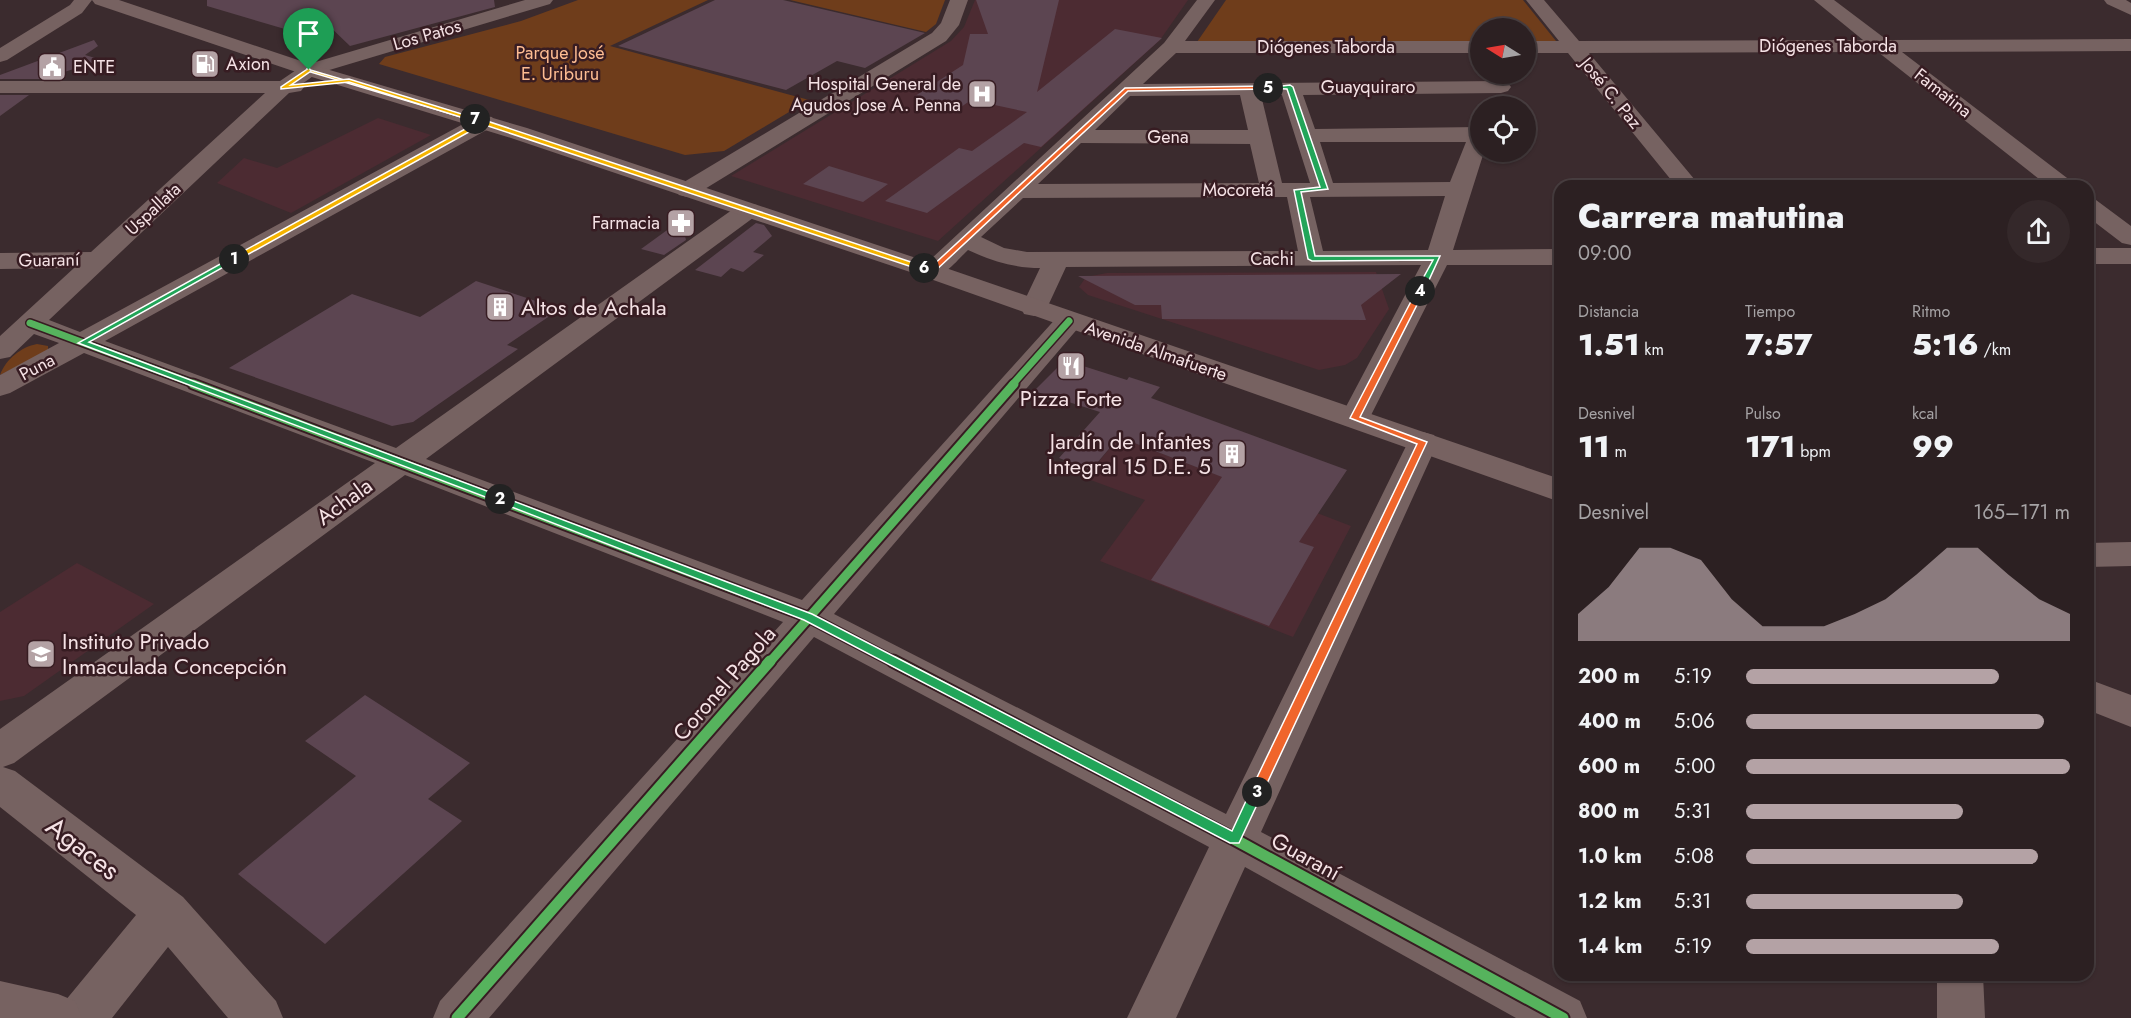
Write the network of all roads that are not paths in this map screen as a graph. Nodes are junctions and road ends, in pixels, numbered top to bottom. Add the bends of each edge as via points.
1 (82, 0) edge
2 (101, 0) edge
3 (544, 0) edge
4 (959, 0) edge
5 (1206, 0) edge
6 (1535, 0) edge
7 (1823, 0) edge
8 (2113, 0) edge
9 (2131, 10) edge
10 (2131, 45) edge
11 (1536, 46) edge
12 (1573, 46) junction
13 (1882, 46) junction
14 (1171, 47) junction
15 (1470, 47) edge
16 (1260, 48) junction
17 (0, 56) edge
18 (309, 70) junction
19 (349, 80) junction
20 (1470, 81) edge
21 (0, 87) edge
22 (283, 88) junction
23 (1270, 88) junction
24 (1127, 90) junction
25 (483, 122) junction
26 (1470, 134) edge
27 (1076, 136) junction
28 (1306, 136) junction
29 (1260, 137) junction
30 (1470, 160) edge
31 (1683, 180) edge
32 (2055, 180) edge
33 (1324, 189) junction
34 (1459, 189) junction
35 (687, 190) junction
36 (1272, 190) junction
37 (1297, 190) junction
38 (1018, 191) junction
39 (748, 210) junction
40 (2094, 210) edge
41 (2131, 238) edge
42 (965, 239) junction
43 (2094, 256) edge
44 (2131, 256) edge
45 (1554, 257) edge
46 (1438, 258) junction
47 (1312, 259) junction
48 (98, 260) junction
49 (1056, 260) junction
50 (0, 261) edge
51 (931, 271) junction
52 (1034, 308) junction
53 (1069, 321) junction
54 (30, 324) junction
55 (82, 343) junction
56 (0, 351) edge
57 (0, 387) edge
58 (1354, 418) junction
59 (1422, 442) junction
60 (400, 461) junction
61 (1554, 489) edge
62 (2131, 554) edge
63 (2094, 555) edge
64 (808, 617) junction
65 (2094, 696) edge
66 (2131, 711) edge
67 (0, 751) edge
68 (0, 783) edge
69 (1234, 839) junction
70 (167, 912) junction
71 (1960, 981) edge
72 (0, 1005) edge
73 (58, 1018) edge
74 (82, 1018) edge
75 (259, 1018) edge
76 (457, 1018) edge
77 (1151, 1018) edge
78 (1563, 1018) edge
79 (1960, 1018) edge

1 - 17 street via 76,9
2 - 18 main road, Avenida Almafuerte
3 - 18 street, Los Patos
4 - 35 street via 950,25 939,37
5 - 14 street
6 - 12 street, José C. Paz
7 - 13 street, Famatina
8 - 9 street
10 - 13 street, Diógenes Taborda
11 - 12 street, Diógenes Taborda
12 - 13 street, Diógenes Taborda
12 - 31 street, José C. Paz
13 - 32 street, Famatina
14 - 16 street, Diógenes Taborda
14 - 24 street
15 - 16 street, Diógenes Taborda
16 - 23 street
18 - 19 main road, Avenida Almafuerte
18 - 22 street, Uspallata
19 - 22 street
19 - 25 main road, Avenida Almafuerte
20 - 23 street, Guayquiraro
21 - 22 street
22 - 48 street, Uspallata
23 - 24 street, Guayquiraro
23 - 28 street
23 - 29 street
24 - 27 street
25 - 35 main road, Avenida Almafuerte
25 - 55 street, Puna
26 - 28 street
27 - 29 street, Gena
27 - 38 street
28 - 33 street
29 - 36 street
30 - 34 street
33 - 34 street, Mocoretá
33 - 37 street, Mocoretá
34 - 46 street
35 - 39 main road, Avenida Almafuerte
36 - 37 street, Mocoretá
36 - 38 street, Mocoretá
37 - 47 street
38 - 42 street
39 - 51 main road, Avenida Almafuerte
39 - 60 street, Achala
40 - 41 street
42 - 49 street, Cachi via 1010,258
42 - 51 street
43 - 44 street
45 - 46 street, Cachi
46 - 47 street, Cachi
46 - 58 street
47 - 49 street, Cachi
48 - 50 street, Guaraní
48 - 54 street, Uspallata
49 - 52 street
51 - 52 main road, Avenida Almafuerte
52 - 53 main road, Avenida Almafuerte
53 - 58 main road, Avenida Almafuerte
53 - 64 street, Coronel Pagola
54 - 55 street, Guaraní
54 - 56 street, Uspallata
55 - 57 street, Puna
55 - 60 street, Guaraní
58 - 59 main road, Avenida Almafuerte
59 - 61 main road, Avenida Almafuerte
59 - 69 street
60 - 64 street, Guaraní
60 - 67 street, Achala
62 - 63 street
64 - 69 street, Guaraní
64 - 76 street, Coronel Pagola
65 - 66 main road
68 - 70 street, Agaces
69 - 77 street
69 - 78 street, Guaraní
70 - 74 street
70 - 75 street, Agaces
71 - 79 street
72 - 73 main road

